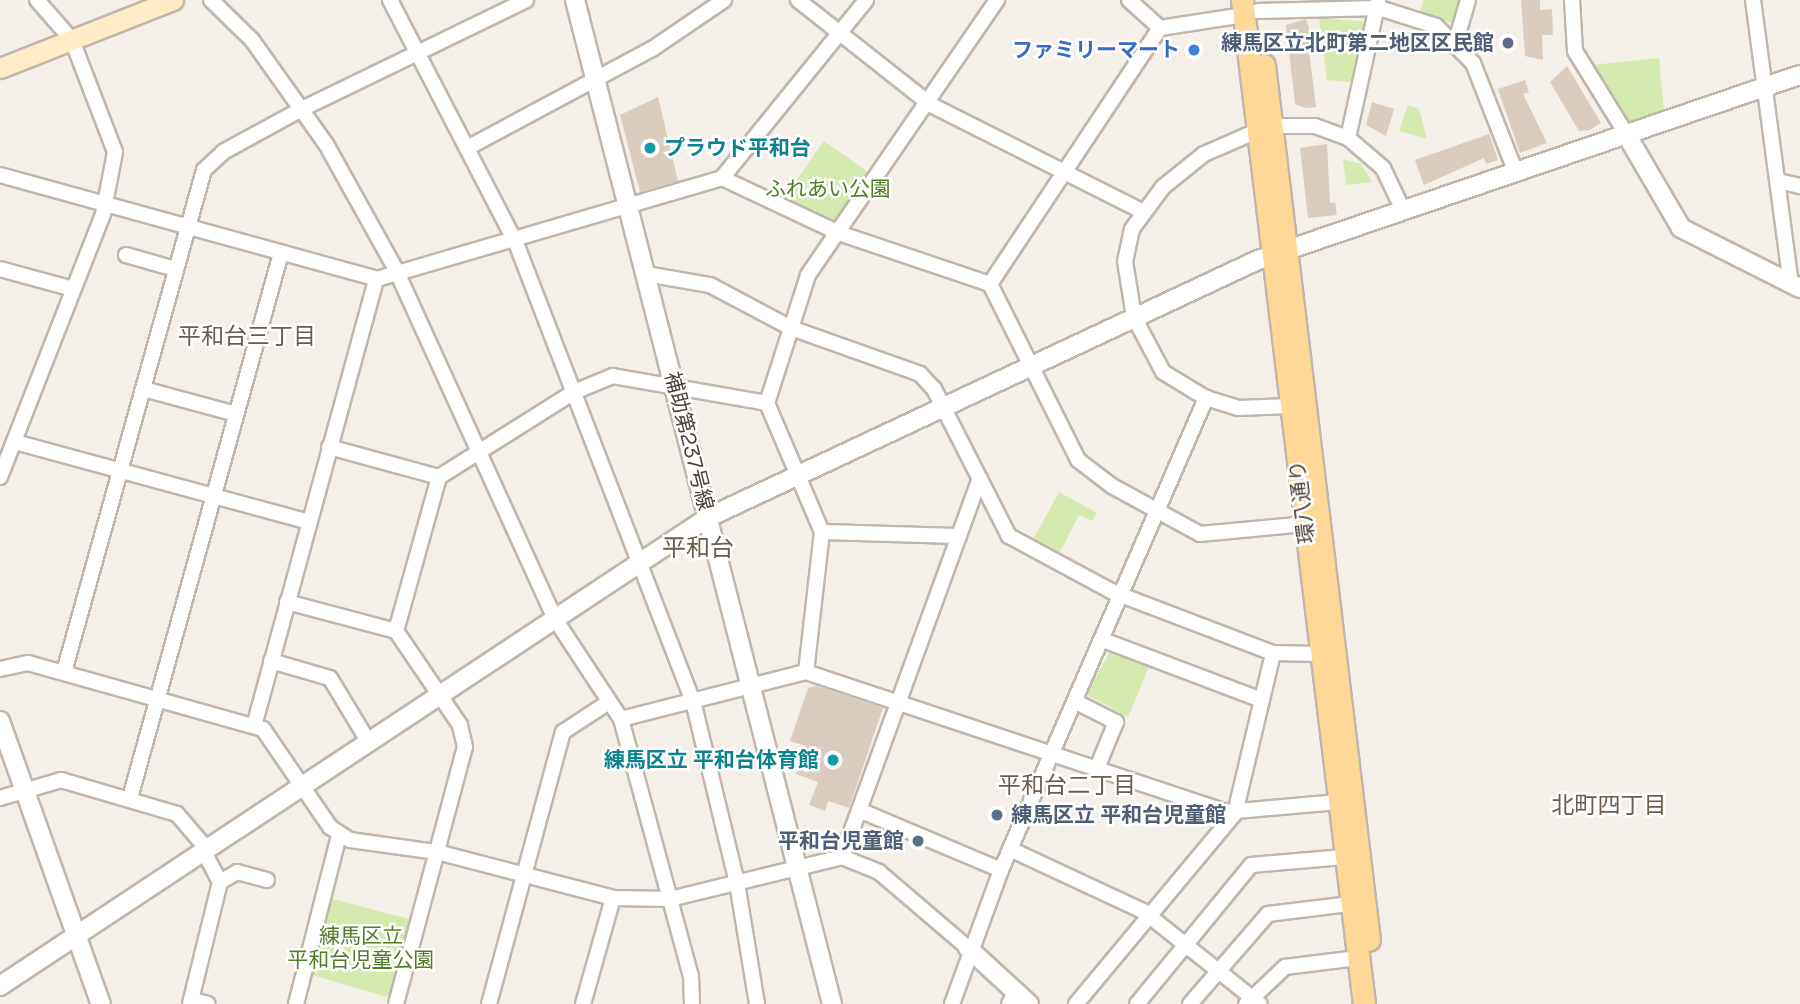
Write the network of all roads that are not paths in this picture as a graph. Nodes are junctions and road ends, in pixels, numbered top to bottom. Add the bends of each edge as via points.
1 (37, 0) edge
2 (173, 0) edge
3 (211, 0) edge
4 (390, 0) edge
5 (526, 0) edge
6 (575, 0) edge
7 (724, 0) edge
8 (798, 0) edge
9 (866, 0) edge
10 (997, 0) edge
11 (1129, 0) edge
12 (1468, 0) edge
13 (1572, 0) edge
14 (1753, 0) edge
15 (1378, 4) edge
16 (1250, 7) edge
17 (1160, 27) junction
18 (839, 33) junction
19 (72, 40) junction
20 (1456, 41) junction
21 (419, 54) junction
22 (0, 68) edge
23 (1800, 75) edge
24 (596, 79) junction
25 (1765, 86) junction
26 (931, 105) junction
27 (302, 110) junction
28 (1265, 128) junction
29 (1625, 132) junction
30 (1348, 138) junction
31 (467, 148) junction
32 (1514, 170) junction
33 (1062, 171) junction
34 (0, 175) edge
35 (722, 178) junction
36 (1778, 181) junction
37 (1800, 186) edge
38 (106, 204) junction
39 (629, 206) junction
40 (1402, 208) junction
41 (1142, 211) junction
42 (187, 228) junction
43 (839, 233) junction
44 (516, 243) junction
45 (1281, 251) junction
46 (281, 253) junction
47 (126, 255) dead end
48 (0, 269) edge
49 (175, 269) junction
50 (396, 270) junction
51 (646, 274) junction
52 (376, 279) junction
53 (990, 285) junction
54 (1795, 285) edge
55 (73, 289) junction
56 (1134, 317) junction
57 (791, 328) junction
58 (1030, 366) junction
59 (676, 387) junction
60 (144, 390) junction
61 (574, 392) junction
62 (1206, 398) junction
63 (766, 403) junction
64 (1291, 406) junction
65 (943, 407) junction
66 (236, 414) junction
67 (15, 442) junction
68 (329, 447) junction
69 (480, 451) junction
70 (120, 471) junction
71 (799, 475) junction
72 (0, 477) edge
73 (439, 477) junction
74 (980, 478) junction
75 (212, 496) junction
76 (1158, 512) junction
77 (709, 517) junction
78 (309, 522) junction
79 (1305, 524) junction
80 (822, 532) junction
81 (959, 536) junction
82 (640, 562) junction
83 (1121, 596) junction
84 (287, 602) junction
85 (555, 619) junction
86 (396, 631) junction
87 (1103, 640) junction
88 (1273, 653) junction
89 (1320, 654) junction
90 (271, 661) junction
91 (0, 669) edge
92 (64, 671) junction
93 (806, 672) junction
94 (752, 685) junction
95 (441, 693) junction
96 (157, 698) junction
97 (1262, 700) junction
98 (693, 701) junction
99 (609, 702) junction
100 (1076, 702) junction
101 (899, 703) junction
102 (621, 719) junction
103 (0, 721) edge
104 (254, 726) junction
105 (368, 741) junction
106 (1053, 753) junction
107 (1097, 768) junction
108 (303, 784) junction
109 (23, 789) junction
110 (0, 798) edge
111 (130, 798) junction
112 (1338, 802) junction
113 (859, 810) junction
114 (1235, 813) junction
115 (340, 835) junction
116 (204, 849) junction
117 (1010, 849) junction
118 (437, 852) junction
119 (842, 857) junction
120 (1344, 857) junction
121 (798, 868) junction
122 (1001, 870) junction
123 (524, 875) junction
124 (267, 880) dead end
125 (220, 882) junction
126 (737, 883) junction
127 (613, 898) junction
128 (670, 899) junction
129 (1350, 904) junction
130 (1150, 916) junction
131 (75, 935) junction
132 (1186, 945) junction
133 (968, 948) junction
134 (1357, 958) junction
135 (1218, 970) junction
136 (0, 986) edge
137 (1013, 998) edge
138 (191, 1002) edge
139 (1253, 1002) edge
140 (101, 1004) edge
141 (208, 1004) edge
142 (296, 1004) edge
143 (396, 1004) edge
144 (489, 1004) edge
145 (583, 1004) edge
146 (692, 1004) edge
147 (757, 1004) edge
148 (832, 1004) edge
149 (952, 1004) edge
150 (1029, 1004) edge
151 (1076, 1004) edge
152 (1137, 1004) edge
153 (1190, 1004) edge
154 (1364, 1004) edge
155 (1377, 1004) edge

1 - 19 street
2 - 19 main road
3 - 27 street via 252,40
4 - 21 street
5 - 21 street
6 - 24 street, 補助第237号線
7 - 24 street via 692,25
8 - 18 street
9 - 18 street
10 - 26 street
11 - 17 street
12 - 20 street
13 - 29 street via 1575,51
14 - 25 street
15 - 16 street
15 - 20 street via 1424,21
15 - 30 street
16 - 17 street
16 - 28 main road, 環八通り
17 - 33 street
18 - 26 street
18 - 35 street
19 - 22 main road
19 - 38 street via 114,143
20 - 32 street via 1481,78
21 - 27 street
21 - 31 street
23 - 25 street
24 - 31 street
24 - 39 street, 補助第237号線
25 - 29 street
25 - 36 street
26 - 33 street
26 - 43 street
27 - 42 street via 209,164
27 - 50 street
28 - 30 street via 1314,126
28 - 41 street via 1195,160
28 - 45 main road, 環八通り
29 - 32 street
29 - 54 street via 1681,228
30 - 40 street via 1383,168
31 - 44 street
32 - 40 street
33 - 41 street
33 - 53 street
34 - 38 street
35 - 39 street
35 - 43 street
36 - 37 street
36 - 54 street
38 - 42 street
38 - 55 street
39 - 44 street
39 - 51 street, 補助第237号線
40 - 45 street
41 - 56 street via 1124,255
42 - 46 street
42 - 49 street
43 - 53 street
43 - 57 street via 808,275
44 - 50 street
44 - 61 street
45 - 56 street
45 - 64 main road, 環八通り
45 - 155 main road, 環八通り
46 - 52 street
46 - 66 street
47 - 49 street
48 - 55 street
49 - 60 street
50 - 52 street
50 - 69 street
51 - 57 street via 710,285
51 - 59 street, 補助第237号線
52 - 68 street
53 - 58 street
55 - 67 street
56 - 58 street
56 - 62 street via 1163,372
57 - 63 street
57 - 65 street via 920,374
58 - 65 street
58 - 76 street via 1078,460
59 - 61 street via 620,375
59 - 63 street
59 - 77 street, 補助第237号線
60 - 66 street
60 - 70 street
61 - 69 street
61 - 82 street
62 - 64 street via 1238,408
62 - 76 street
63 - 71 street
64 - 79 main road, 環八通り
65 - 71 street
65 - 74 street
66 - 75 street
67 - 70 street
67 - 72 street
68 - 73 street
68 - 78 street
69 - 73 street
69 - 85 street
70 - 75 street
70 - 92 street
71 - 77 street
71 - 80 street
73 - 86 street
74 - 81 street
74 - 83 street via 1009,536
75 - 78 street
75 - 96 street
76 - 79 street via 1212,536
76 - 83 street
77 - 82 street
77 - 94 street, 補助第237号線
78 - 84 street
79 - 89 main road, 環八通り
80 - 81 street
80 - 93 street
81 - 101 street
82 - 85 street
82 - 98 street
83 - 87 street
83 - 88 street
84 - 86 street
84 - 90 street
85 - 95 street
85 - 99 street
86 - 95 street
87 - 97 street
87 - 100 street
88 - 89 street
88 - 97 street
89 - 112 main road, 環八通り
90 - 104 street
90 - 105 street via 330,678
91 - 92 street via 28,663
92 - 96 street
93 - 94 street
93 - 101 street
94 - 98 street
94 - 121 street, 補助第237号線
95 - 105 street
95 - 118 street via 460,725 465,747
96 - 104 street
96 - 111 street
97 - 114 street
98 - 102 street
98 - 126 street
99 - 102 street
99 - 123 street via 563,732
100 - 106 street
100 - 107 street via 1116,722
101 - 106 street
101 - 113 street
102 - 128 street
103 - 109 street
104 - 108 street via 263,729
105 - 108 street
106 - 107 street
106 - 117 street
107 - 114 street
108 - 115 street
108 - 116 street
109 - 110 street
109 - 111 street via 61,780
109 - 131 street
111 - 116 street via 177,814
112 - 114 street
112 - 120 main road, 環八通り
113 - 119 street
113 - 122 street
114 - 130 street
115 - 118 street
115 - 142 street
116 - 125 street
116 - 131 street
117 - 122 street
117 - 130 street
118 - 123 street
118 - 143 street
119 - 121 street
119 - 133 street via 878,872
120 - 129 main road, 環八通り
120 - 132 street via 1251,866
121 - 126 street
121 - 148 street, 補助第237号線
122 - 133 street
123 - 127 street
123 - 144 street
124 - 125 street via 237,872
125 - 138 street
126 - 128 street
126 - 147 street
127 - 128 street
127 - 145 street
128 - 146 street
129 - 134 main road, 環八通り
129 - 135 street via 1268,914
130 - 132 street
130 - 151 street
131 - 136 street
131 - 140 street
132 - 135 street
132 - 152 street
133 - 137 street
133 - 149 street
134 - 139 street via 1285,967
134 - 154 main road, 環八通り
135 - 139 street
135 - 153 street
137 - 150 street
138 - 141 street

